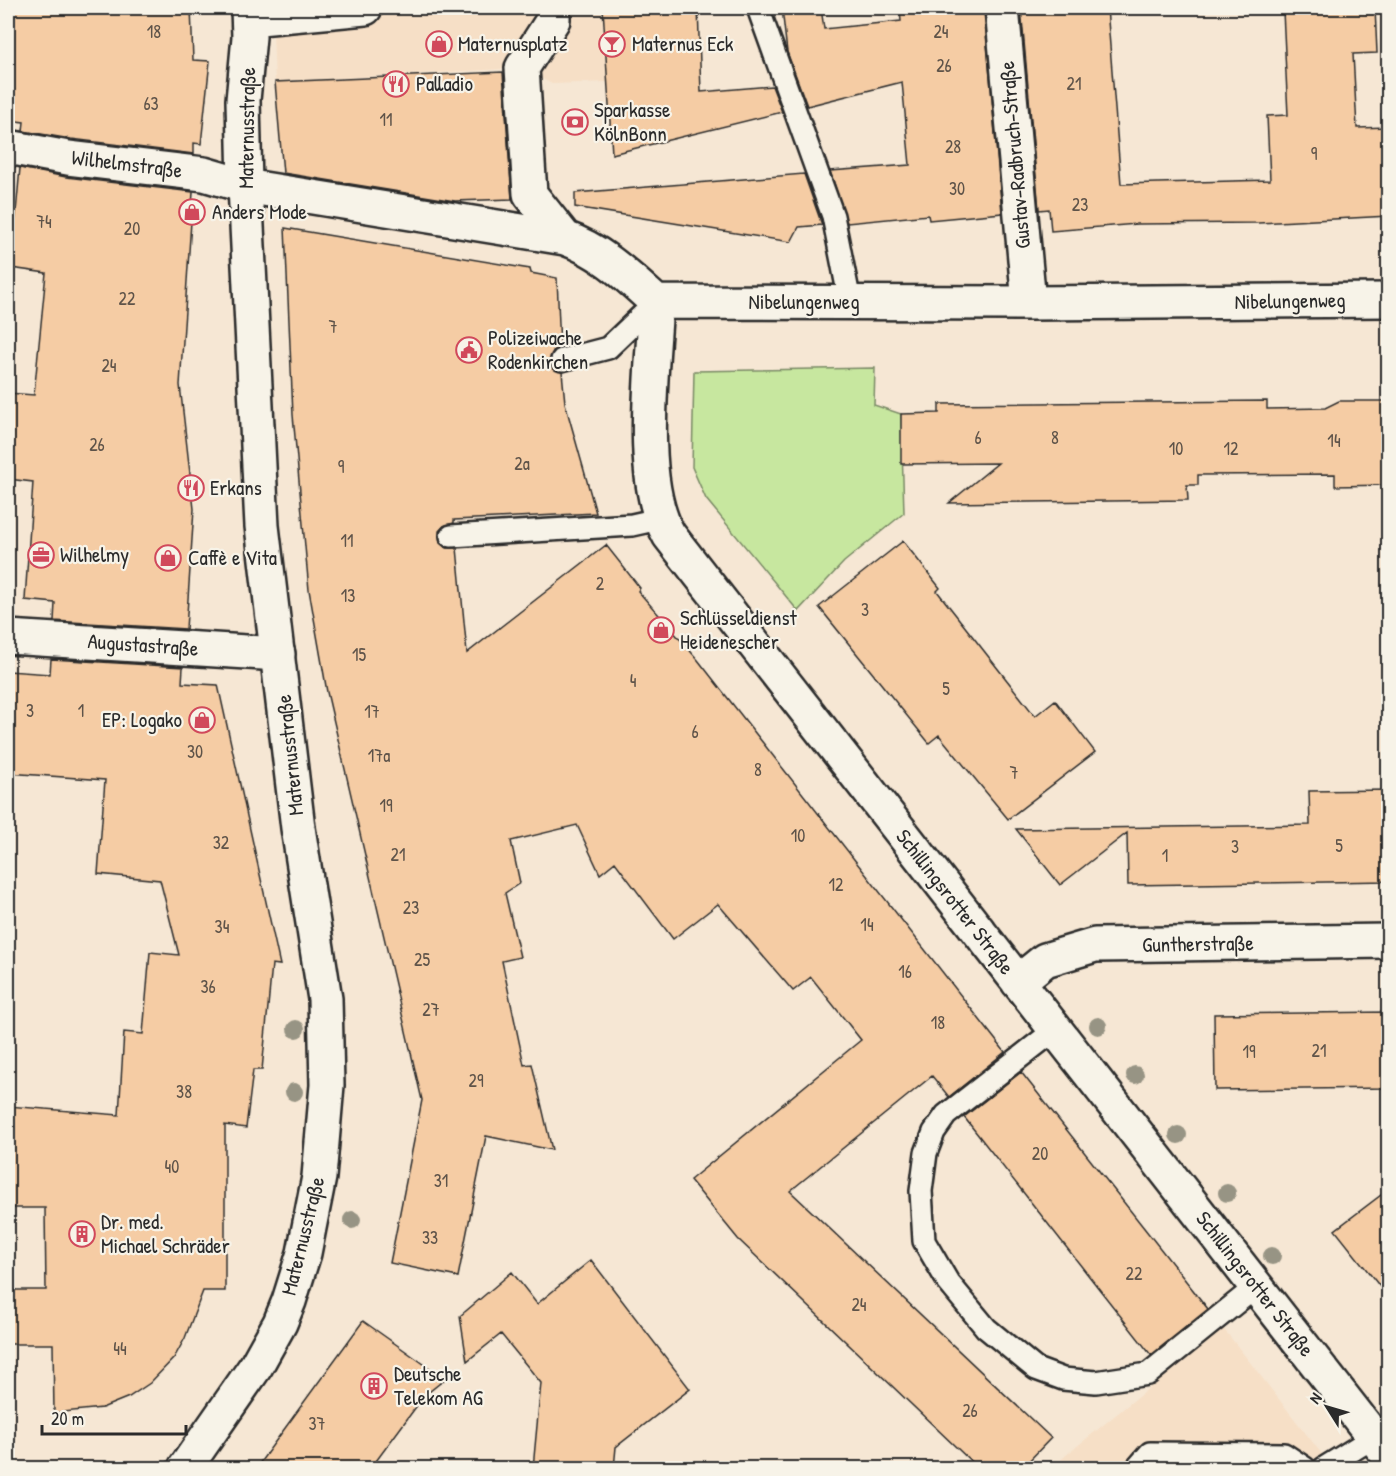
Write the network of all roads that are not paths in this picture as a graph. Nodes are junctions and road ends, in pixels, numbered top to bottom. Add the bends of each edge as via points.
1 (365, 8) edge
2 (553, 8) edge
3 (758, 8) edge
4 (1002, 8) edge
5 (248, 13) edge
6 (8, 147) edge
7 (245, 186) junction
8 (565, 238) junction
9 (1389, 300) edge
10 (656, 302) junction
11 (850, 302) junction
12 (1029, 303) junction
13 (562, 360) dead end
14 (659, 519) junction
15 (452, 536) dead end
16 (8, 637) edge
17 (278, 654) junction
18 (1389, 942) edge
19 (1018, 982) junction
20 (1056, 1029) junction
21 (1257, 1286) junction
22 (1381, 1446) edge
23 (185, 1468) edge
24 (1137, 1468) edge
25 (1305, 1468) edge
26 (1324, 1468) edge

1 - 5 street
2 - 8 street via 553,20 522,68 530,194
3 - 11 lane via 833,216
4 - 12 street, Gustav-Radbruch-Straße
5 - 7 street, Maternusstraße via 249,52 243,100
6 - 7 street, Wilhelmstraße via 204,174
7 - 8 street
7 - 17 street, Maternusstraße via 262,526
8 - 10 street via 609,260
9 - 12 street, Nibelungenweg
10 - 11 street, Nibelungenweg
10 - 13 lane via 608,348
10 - 14 street, Schillingsrotter Straße via 650,411 652,473
11 - 12 street, Nibelungenweg
14 - 15 lane via 632,525
14 - 19 street, Schillingsrotter Straße via 682,555
16 - 17 street, Augustastraße
17 - 23 street, Maternusstraße via 298,828 325,999 327,1084 319,1177 304,1253 280,1323 256,1366
18 - 19 street, Guntherstraße via 1095,945 1046,960
19 - 20 street, Schillingsrotter Straße
20 - 21 street, Schillingsrotter Straße
20 - 21 lane via 945,1115 934,1132 926,1153 921,1191 924,1241 948,1282 986,1328 1036,1369 1063,1378 1096,1382 1148,1374
21 - 22 street, Schillingsrotter Straße
22 - 26 lane
24 - 25 lane via 1150,1453 1162,1453 1284,1454

